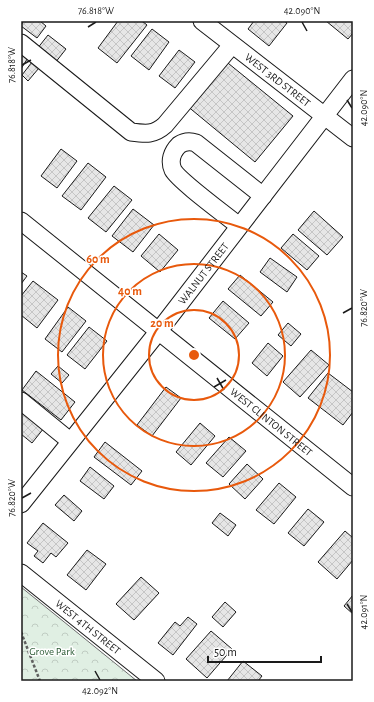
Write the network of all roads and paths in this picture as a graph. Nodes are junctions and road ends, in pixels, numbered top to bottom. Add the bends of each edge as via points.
1 (202, 21) edge
2 (21, 43) edge
3 (232, 45) junction
4 (353, 79) edge
5 (325, 115) junction
6 (353, 138) edge
7 (263, 196) junction
8 (21, 221) edge
9 (239, 226) junction
10 (158, 332) junction
11 (21, 401) edge
12 (70, 441) junction
13 (353, 487) edge
14 (21, 504) edge
15 (21, 573) edge
16 (21, 632) edge
17 (40, 681) edge
18 (156, 681) edge

1 - 3 street, WEST 3RD STREET
2 - 3 street via 131,132 147,135 156,133 165,125
3 - 5 street, WEST 3RD STREET
4 - 5 street, WALNUT STREET
5 - 6 street, WEST 3RD STREET
5 - 7 street, WALNUT STREET
7 - 9 street, WALNUT STREET
7 - 9 street via 196,143 190,141 177,147 171,156 171,163 177,176
8 - 10 street, WEST CLINTON STREET
9 - 10 street, WALNUT STREET
10 - 12 street, WALNUT STREET
10 - 13 street, WEST CLINTON STREET
11 - 12 street
12 - 14 street, WALNUT STREET
15 - 18 street, WEST 4TH STREET
16 - 17 path

